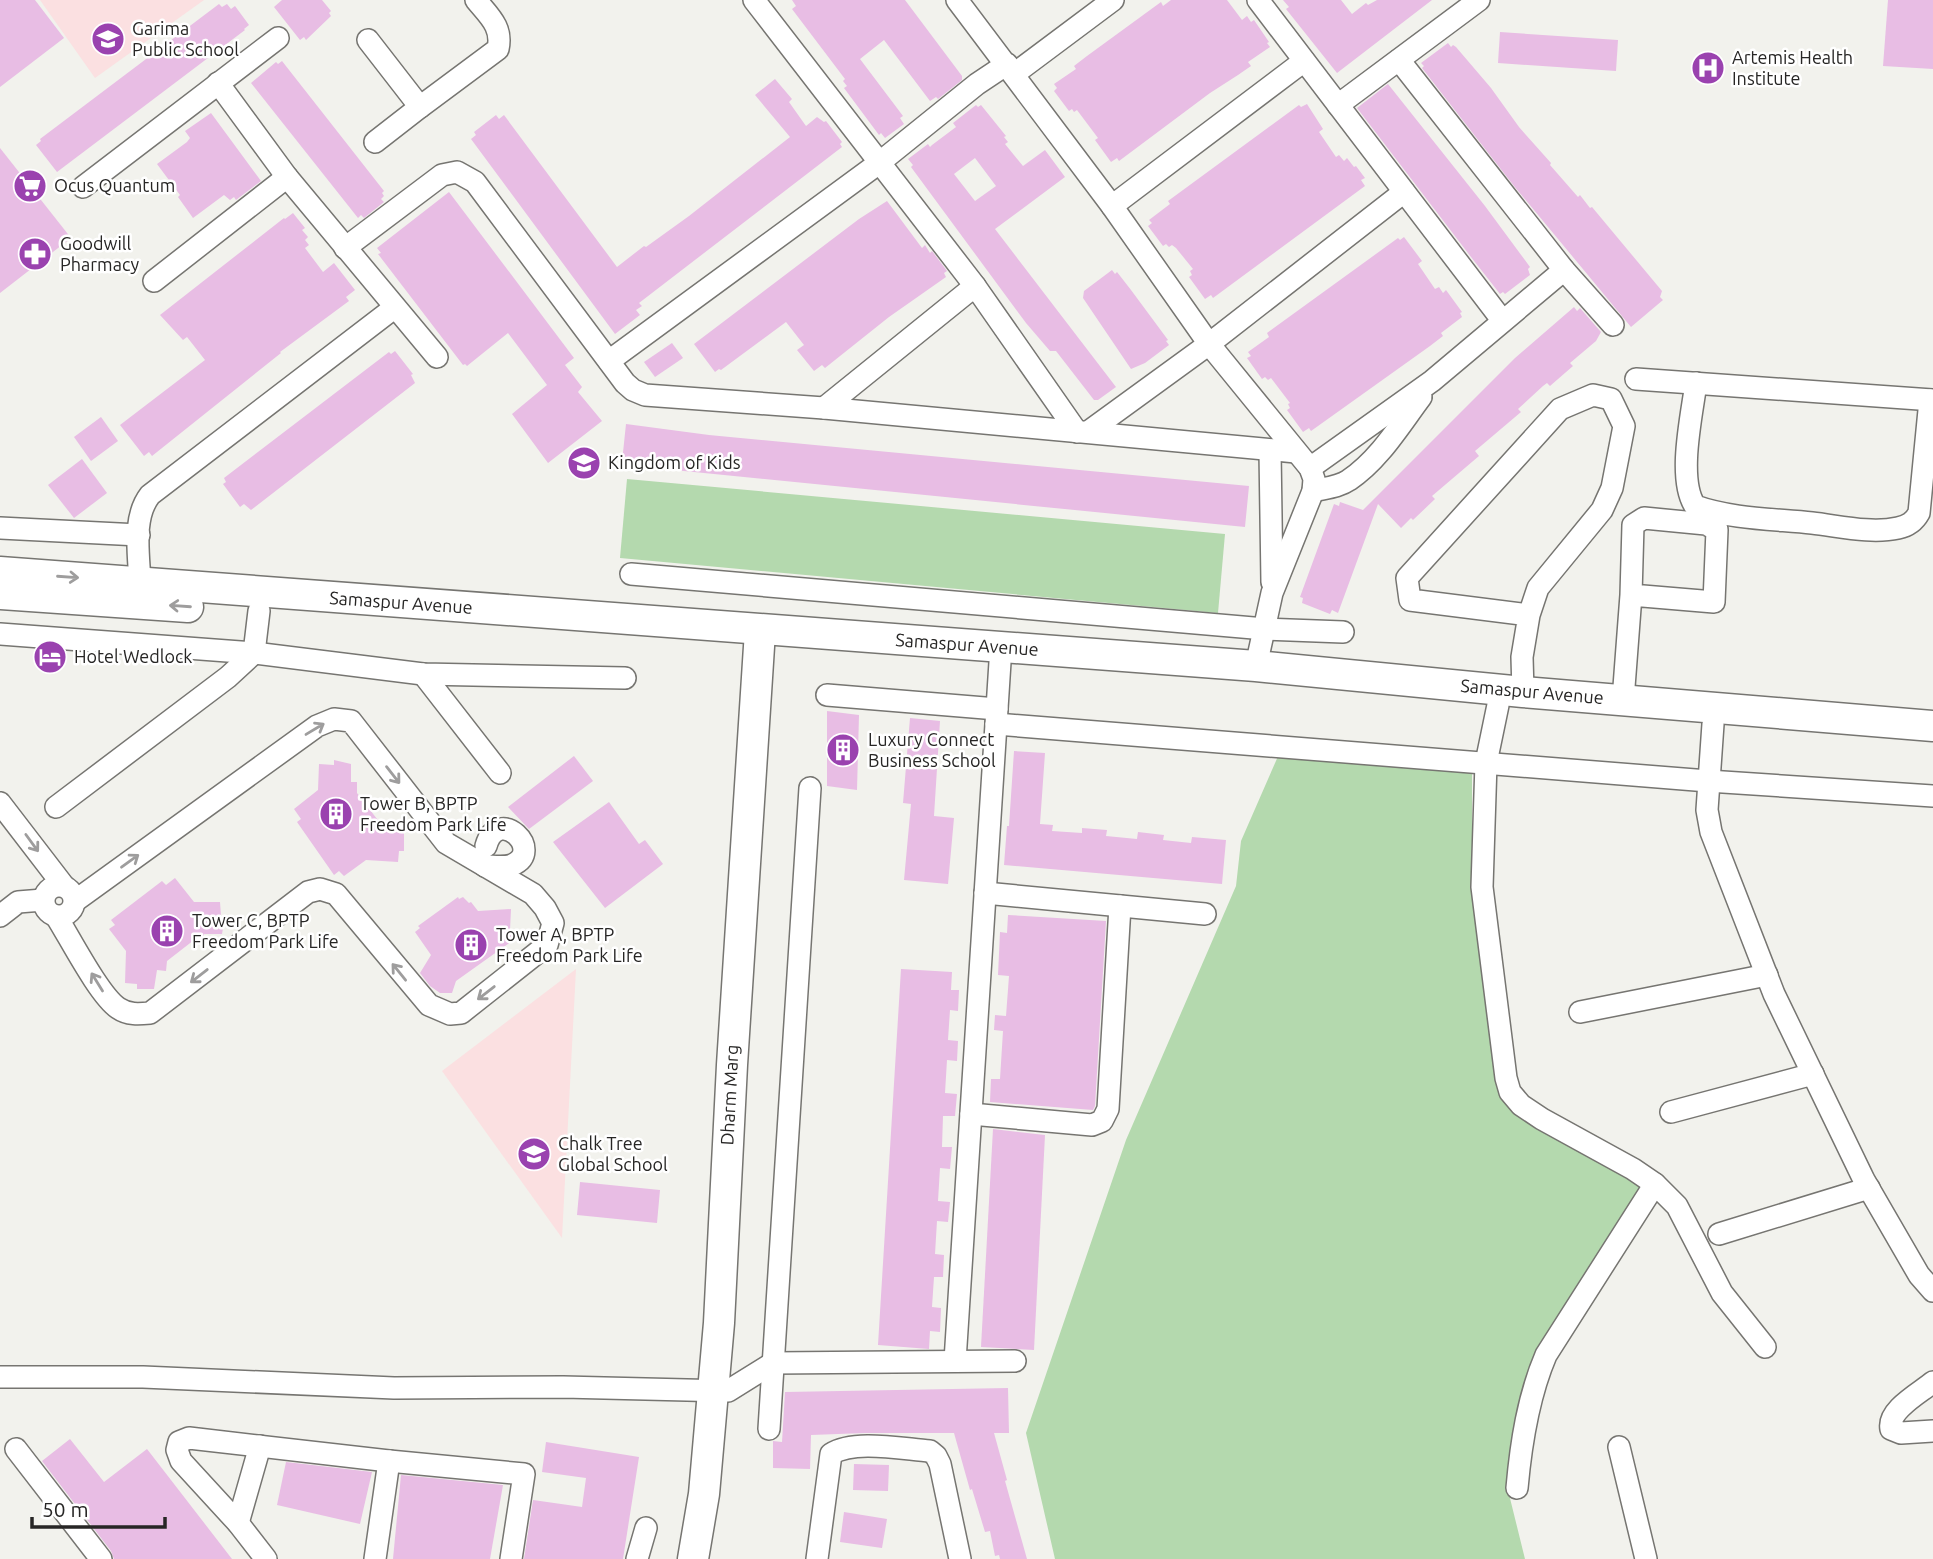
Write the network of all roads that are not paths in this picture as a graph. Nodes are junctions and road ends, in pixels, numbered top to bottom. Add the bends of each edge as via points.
1 (476, 0) edge
2 (754, 0) edge
3 (957, 0) edge
4 (1113, 0) edge
5 (1479, 0) edge
6 (1260, 1) edge
7 (278, 38) dead end
8 (369, 40) dead end
9 (1399, 60) junction
10 (1304, 61) junction
11 (1010, 69) junction
12 (218, 83) junction
13 (1338, 105) junction
14 (421, 107) junction
15 (375, 142) dead end
16 (879, 163) junction
17 (287, 177) junction
18 (83, 187) dead end
19 (1404, 192) junction
20 (1112, 206) junction
21 (345, 248) junction
22 (1564, 270) junction
23 (154, 281) dead end
24 (975, 286) junction
25 (394, 308) junction
26 (1502, 320) junction
27 (1613, 326) dead end
28 (1209, 344) junction
29 (437, 357) dead end
30 (609, 360) junction
31 (1636, 379) dead end
32 (1432, 382) junction
33 (1696, 383) junction
34 (1931, 400) edge
35 (824, 408) junction
36 (1082, 432) junction
37 (1270, 451) junction
38 (1303, 460) junction
39 (1313, 491) junction
40 (0, 528) edge
41 (139, 535) junction
42 (0, 572) edge
43 (631, 574) dead end
44 (140, 583) junction
45 (1272, 593) junction
46 (0, 594) edge
47 (1631, 595) junction
48 (259, 611) junction
49 (1529, 615) junction
50 (1265, 629) junction
51 (1343, 632) dead end
52 (0, 634) edge
53 (768, 637) junction
54 (254, 653) junction
55 (1000, 662) junction
56 (1255, 666) junction
57 (423, 674) junction
58 (625, 678) dead end
59 (827, 695) dead end
60 (1510, 699) junction
61 (1623, 701) junction
62 (997, 716) junction
63 (1795, 723) junction
64 (1713, 724) junction
65 (1933, 726) edge
66 (1933, 743) edge
67 (1486, 763) junction
68 (500, 773) dead end
69 (1708, 781) junction
70 (810, 788) dead end
71 (1933, 796) edge
72 (0, 803) edge
73 (56, 807) dead end
74 (69, 893) junction
75 (985, 893) junction
76 (1120, 906) junction
77 (50, 908) junction
78 (1205, 914) dead end
79 (0, 916) edge
80 (1767, 975) junction
81 (1580, 1012) dead end
82 (1813, 1074) junction
83 (1671, 1112) dead end
84 (971, 1114) junction
85 (1654, 1184) junction
86 (1869, 1188) junction
87 (1719, 1234) dead end
88 (1928, 1277) edge
89 (1765, 1347) dead end
90 (955, 1361) junction
91 (1015, 1361) dead end
92 (773, 1363) junction
93 (0, 1377) edge
94 (1933, 1382) edge
95 (720, 1391) junction
96 (769, 1429) dead end
97 (1933, 1431) edge
98 (260, 1446) junction
99 (1619, 1447) dead end
100 (16, 1449) dead end
101 (389, 1461) junction
102 (1517, 1488) dead end
103 (238, 1523) junction
104 (646, 1528) dead end
105 (818, 1557) edge
106 (101, 1559) edge
107 (266, 1559) edge
108 (375, 1559) edge
109 (511, 1559) edge
110 (637, 1559) edge
111 (693, 1559) edge
112 (710, 1559) edge
113 (960, 1559) edge
114 (1646, 1559) edge

1 - 14 street via 498,28 498,49
2 - 16 street
3 - 11 street
4 - 11 street
5 - 9 street
6 - 10 street
7 - 12 street
8 - 14 street
9 - 13 street
9 - 22 street
10 - 13 street
10 - 20 street
11 - 16 street via 977,84
11 - 20 street
12 - 17 street
12 - 18 street
13 - 19 street
14 - 15 street
16 - 24 street
16 - 30 street
17 - 21 street
17 - 23 street
19 - 26 street
19 - 28 street
20 - 28 street
21 - 25 street
21 - 30 street via 442,175 457,172 475,182
22 - 26 street
22 - 27 street
24 - 35 street
24 - 36 street
25 - 29 street
25 - 41 street via 150,495 142,505
26 - 32 street
28 - 36 street
28 - 38 street
30 - 35 street via 625,383 645,395
31 - 33 street
32 - 38 street
32 - 39 street via 1374,458 1349,480
33 - 34 street
33 - 34 street via 1687,483 1695,506 1720,513 1869,529 1907,526 1919,513
35 - 36 street
36 - 37 street
37 - 38 street
37 - 45 street
38 - 39 street via 1314,480
39 - 45 street
40 - 41 street
41 - 44 street
42 -> 44 main road, Samaspur Avenue
43 - 50 street
44 - 53 main road, Samaspur Avenue
45 - 50 street
48 -> 46 main road, Samaspur Avenue
47 - 47 street via 1714,602 1717,530 1706,524 1637,521 1633,525
47 - 61 street
48 - 53 main road, Samaspur Avenue
48 - 54 street
49 - 49 street via 1410,600 1407,579 1560,409 1593,395 1611,399 1624,426 1612,488 1602,510 1538,588
49 - 60 street
50 - 51 street
50 - 56 street
52 - 54 street
53 - 55 main road, Samaspur Avenue
53 - 56 main road, Samaspur Avenue
53 - 95 main road, Dharm Marg
54 - 57 street
54 - 73 street
55 - 60 main road, Samaspur Avenue
55 - 62 street
56 - 60 main road, Samaspur Avenue
57 - 58 street
57 - 68 street
59 - 62 street
60 - 61 main road, Samaspur Avenue
60 - 64 main road, Samaspur Avenue
60 - 67 street
61 - 63 main road, Samaspur Avenue
62 - 67 street
62 - 75 street
63 - 64 main road, Samaspur Avenue
63 - 65 main road, Samaspur Avenue
63 - 66 main road, Samaspur Avenue
64 - 69 street
67 - 69 street
67 - 85 street via 1482,887 1510,1092 1542,1119
69 - 71 street
69 - 80 street via 1711,832
70 - 92 street
72 -> 74 street
74 - 77 street via 69,913
74 -> 77 street via 334,719 351,721 446,844 484,856 533,894 553,923 547,945 461,1013 450,1014 429,1005 336,894 320,889 308,892 150,1013 133,1014 119,1010 105,996
75 - 76 street
75 - 84 street
76 - 78 street
76 - 84 street via 1108,1109 1102,1121 1092,1125
77 - 79 street via 18,902
80 - 81 street
80 - 82 street
82 - 83 street
82 - 86 street
84 - 90 street
85 - 89 street via 1677,1206 1722,1293
85 - 102 street via 1546,1355 1529,1406
86 - 87 street
86 - 88 street
90 - 91 street
90 - 92 street
92 - 95 street
92 - 96 street
93 - 95 street
94 - 97 street via 1895,1413 1890,1423 1891,1429 1901,1433
95 - 111 main road, Dharm Marg
95 - 112 main road, Dharm Marg
98 - 101 street
98 - 103 street
98 - 103 street via 189,1438 179,1442 181,1461
99 - 114 street
100 - 106 street
101 - 108 street
101 - 109 street via 524,1474
103 - 107 street
104 - 110 street
105 - 113 street via 831,1454 853,1446 936,1455

